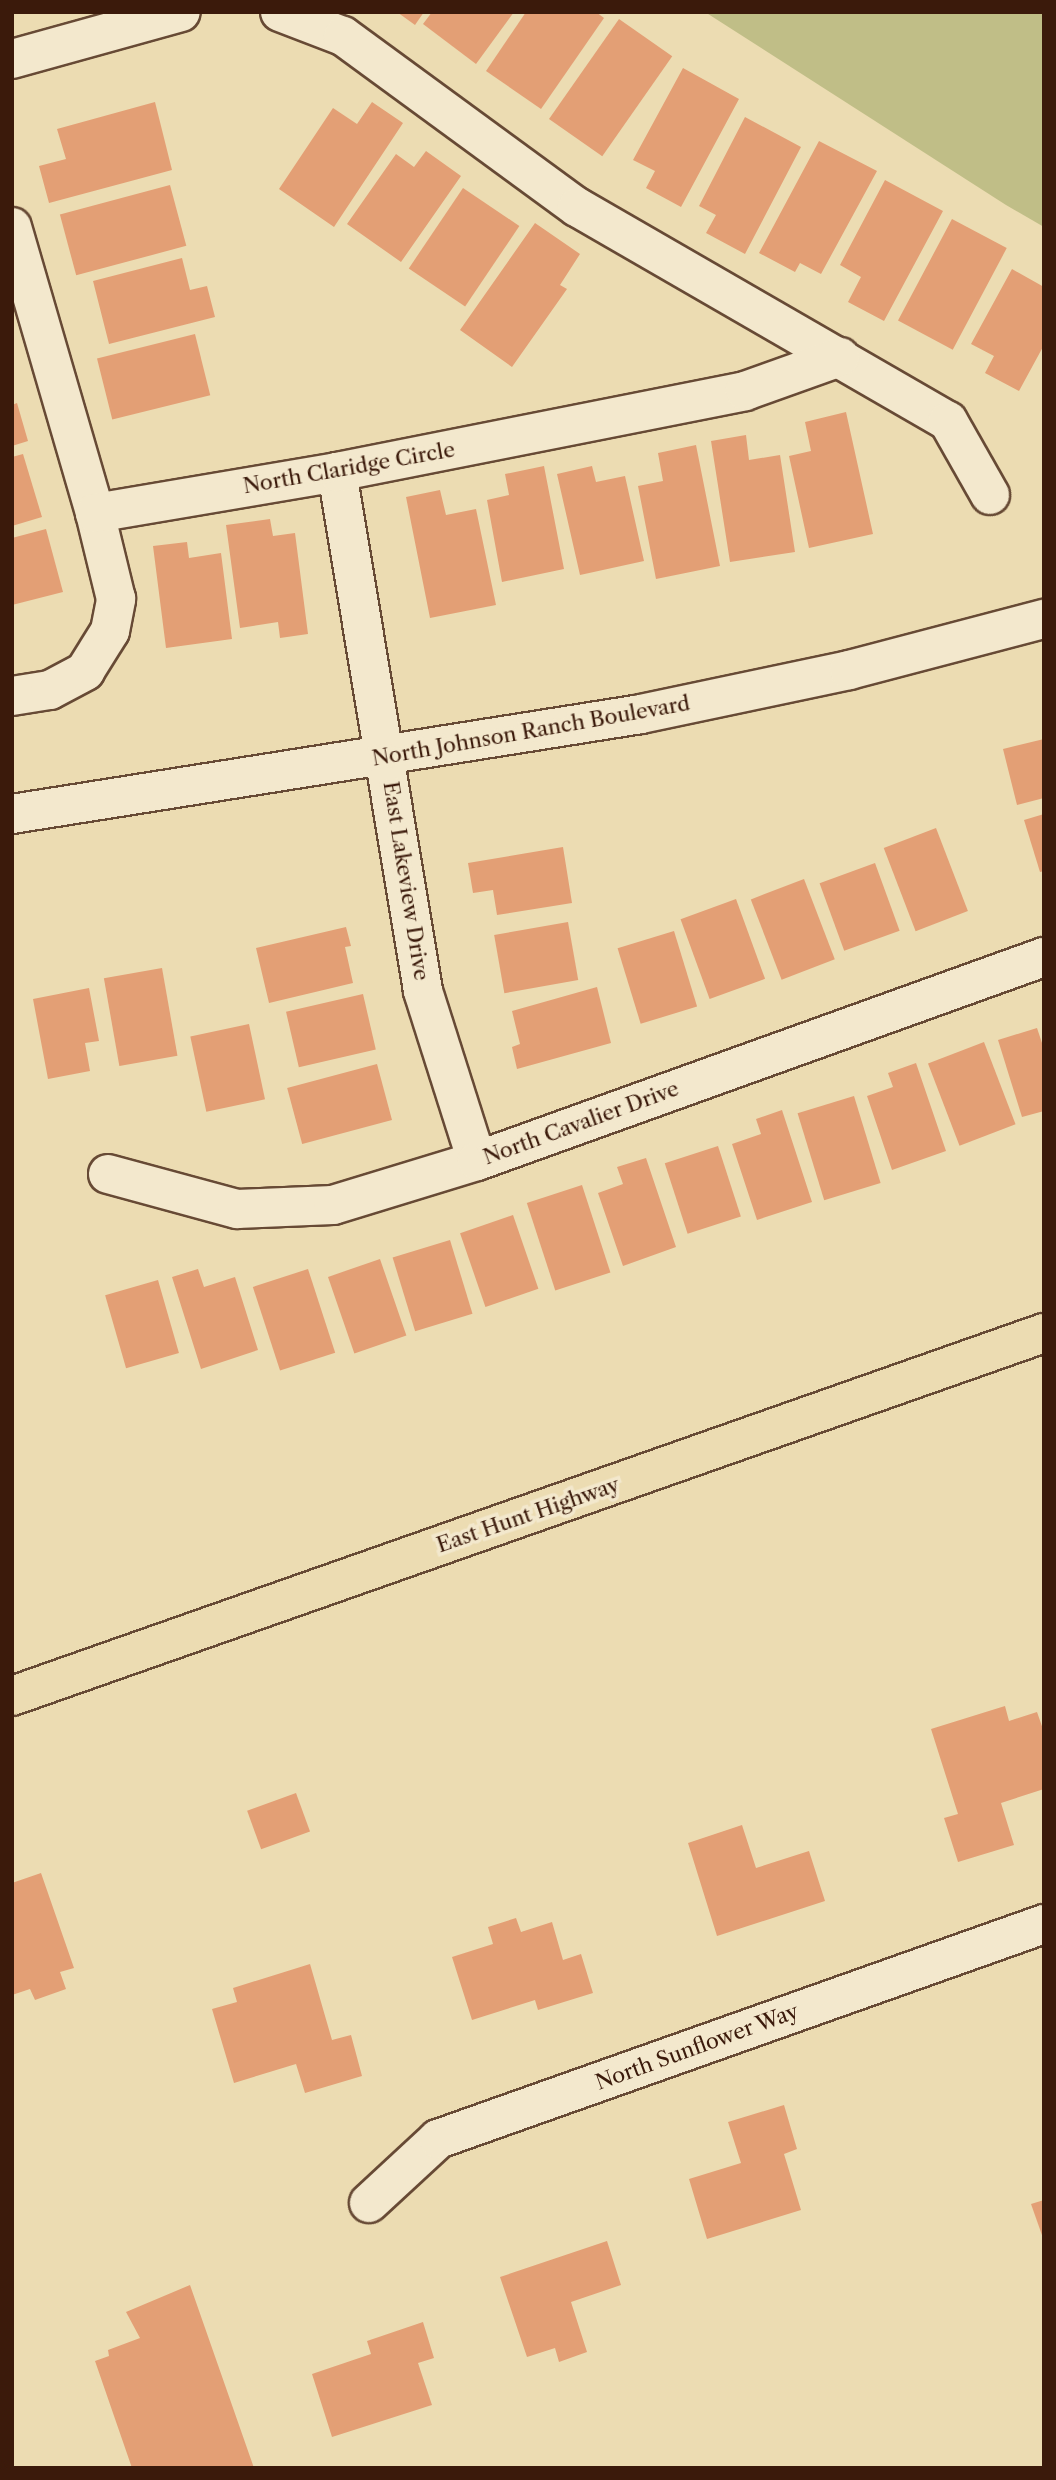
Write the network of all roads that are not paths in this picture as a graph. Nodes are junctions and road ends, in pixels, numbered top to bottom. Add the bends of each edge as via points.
1 (181, 12) edge
2 (280, 12) edge
3 (12, 60) edge
4 (12, 227) edge
5 (840, 357) junction
6 (337, 472) junction
7 (990, 495) dead end
8 (94, 513) junction
9 (1044, 619) edge
10 (12, 696) edge
11 (386, 757) junction
12 (12, 814) edge
13 (1044, 957) edge
14 (477, 1161) junction
15 (108, 1174) dead end
16 (1044, 1333) edge
17 (12, 1696) edge
18 (1044, 1924) edge
19 (369, 2203) dead end

1 - 3 street
2 - 5 street via 343,36 577,207
4 - 8 street
5 - 6 street, North Claridge Circle via 745,391
5 - 7 street via 948,421
6 - 8 street, North Claridge Circle
6 - 11 street, East Lakeview Drive
8 - 10 street via 116,599 110,631 85,671 50,690
9 - 11 street, North Johnson Ranch Boulevard via 849,670 654,711
11 - 12 street, North Johnson Ranch Boulevard
11 - 14 street, East Lakeview Drive via 424,990
13 - 14 street, North Cavalier Drive
14 - 15 street, North Cavalier Drive via 333,1205 237,1209
16 - 17 main road, East Hunt Highway
18 - 19 street, North Sunflower Way via 438,2139

